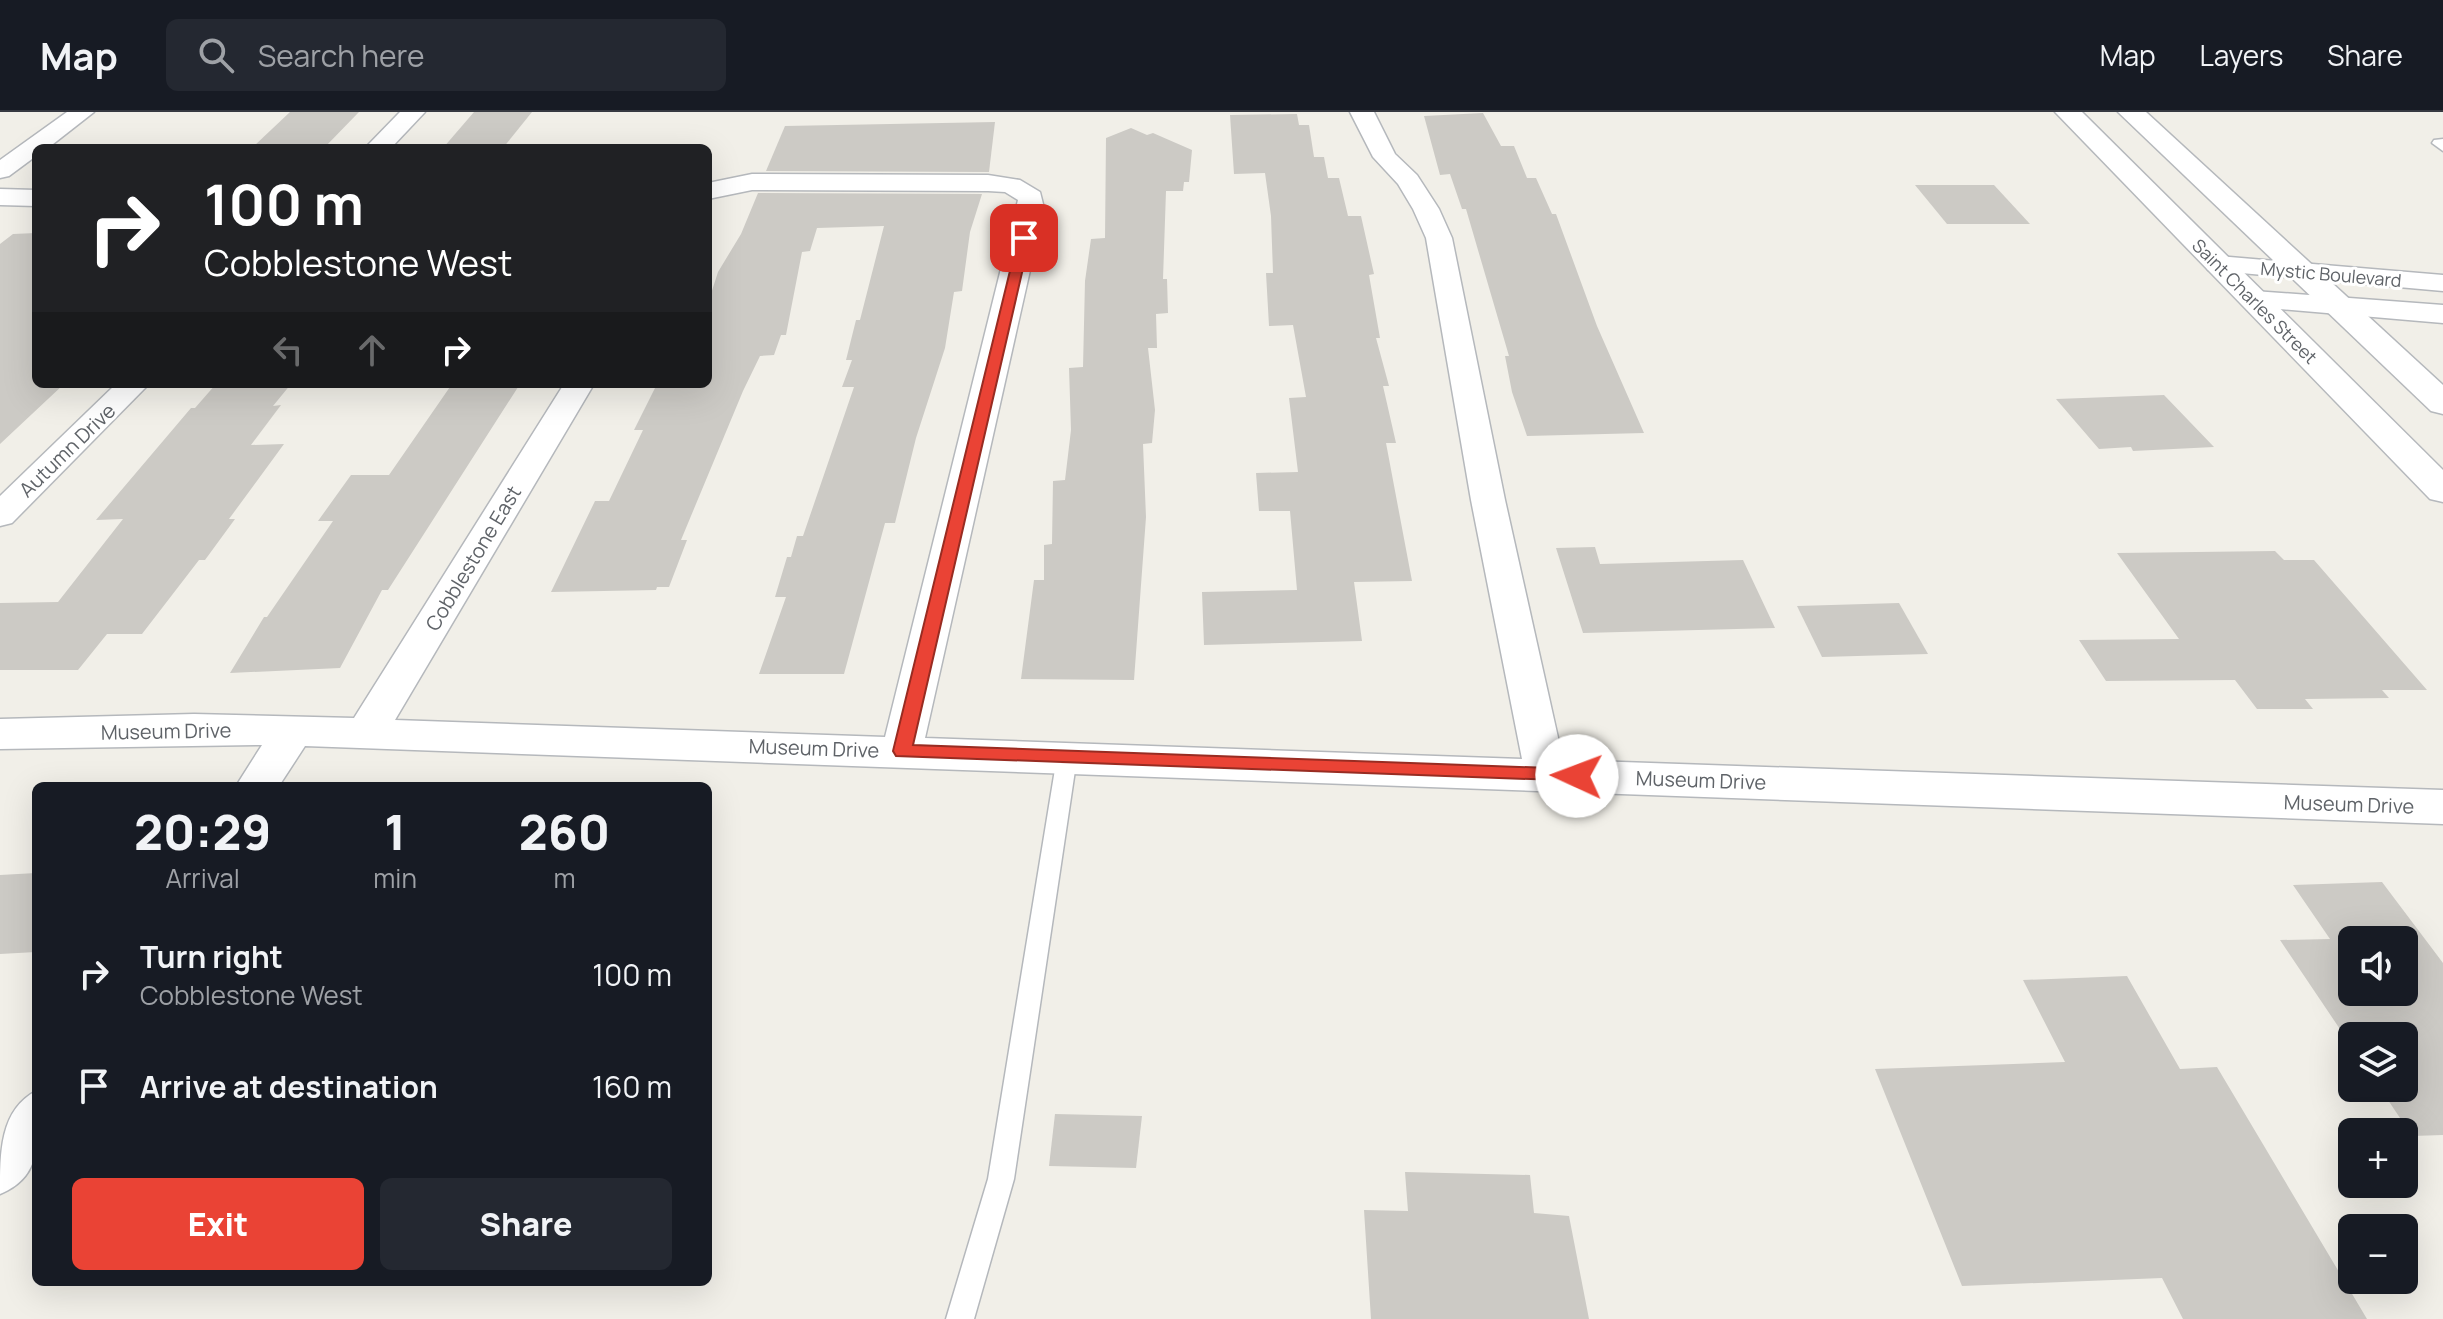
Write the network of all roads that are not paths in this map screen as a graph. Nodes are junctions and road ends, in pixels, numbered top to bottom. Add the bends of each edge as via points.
1 (82, 112) edge
2 (413, 112) edge
3 (1362, 112) edge
4 (2068, 112) edge
5 (2131, 112) edge
6 (38, 144) edge
7 (381, 144) edge
8 (32, 148) edge
9 (0, 171) edge
10 (712, 190) edge
11 (0, 197) edge
12 (32, 198) edge
13 (2218, 264) junction
14 (2301, 271) junction
15 (2443, 283) edge
16 (2254, 300) junction
17 (2337, 305) junction
18 (2443, 314) edge
19 (130, 388) edge
20 (577, 388) edge
21 (2443, 404) edge
22 (2443, 491) edge
23 (0, 515) edge
24 (294, 731) junction
25 (366, 733) junction
26 (0, 734) edge
27 (902, 751) junction
28 (1067, 757) junction
29 (1546, 775) junction
30 (260, 782) edge
31 (2443, 807) edge
32 (32, 1121) edge
33 (0, 1169) edge
34 (960, 1319) edge

1 - 6 street
2 - 7 street
3 - 29 street via 1385,157 1426,209 1439,238
4 - 13 street, Saint Charles Street
5 - 14 street
8 - 9 street
10 - 27 street via 752,182 877,182 1011,185 1031,197
11 - 12 street
13 - 14 street, Mystic Boulevard
13 - 16 street, Saint Charles Street
14 - 15 street, Mystic Boulevard
14 - 17 street
16 - 17 street, Mystic Boulevard
16 - 22 street, Saint Charles Street
17 - 18 street, Mystic Boulevard
17 - 21 street
19 - 23 street, Autumn Drive
20 - 25 street, Cobblestone East
24 - 25 street, Museum Drive
24 - 26 street, Museum Drive
24 - 30 street
25 - 27 street, Museum Drive
27 - 28 street, Museum Drive
28 - 29 street, Museum Drive
28 - 34 lane via 1001,1179
29 - 31 street, Museum Drive
32 - 33 street

